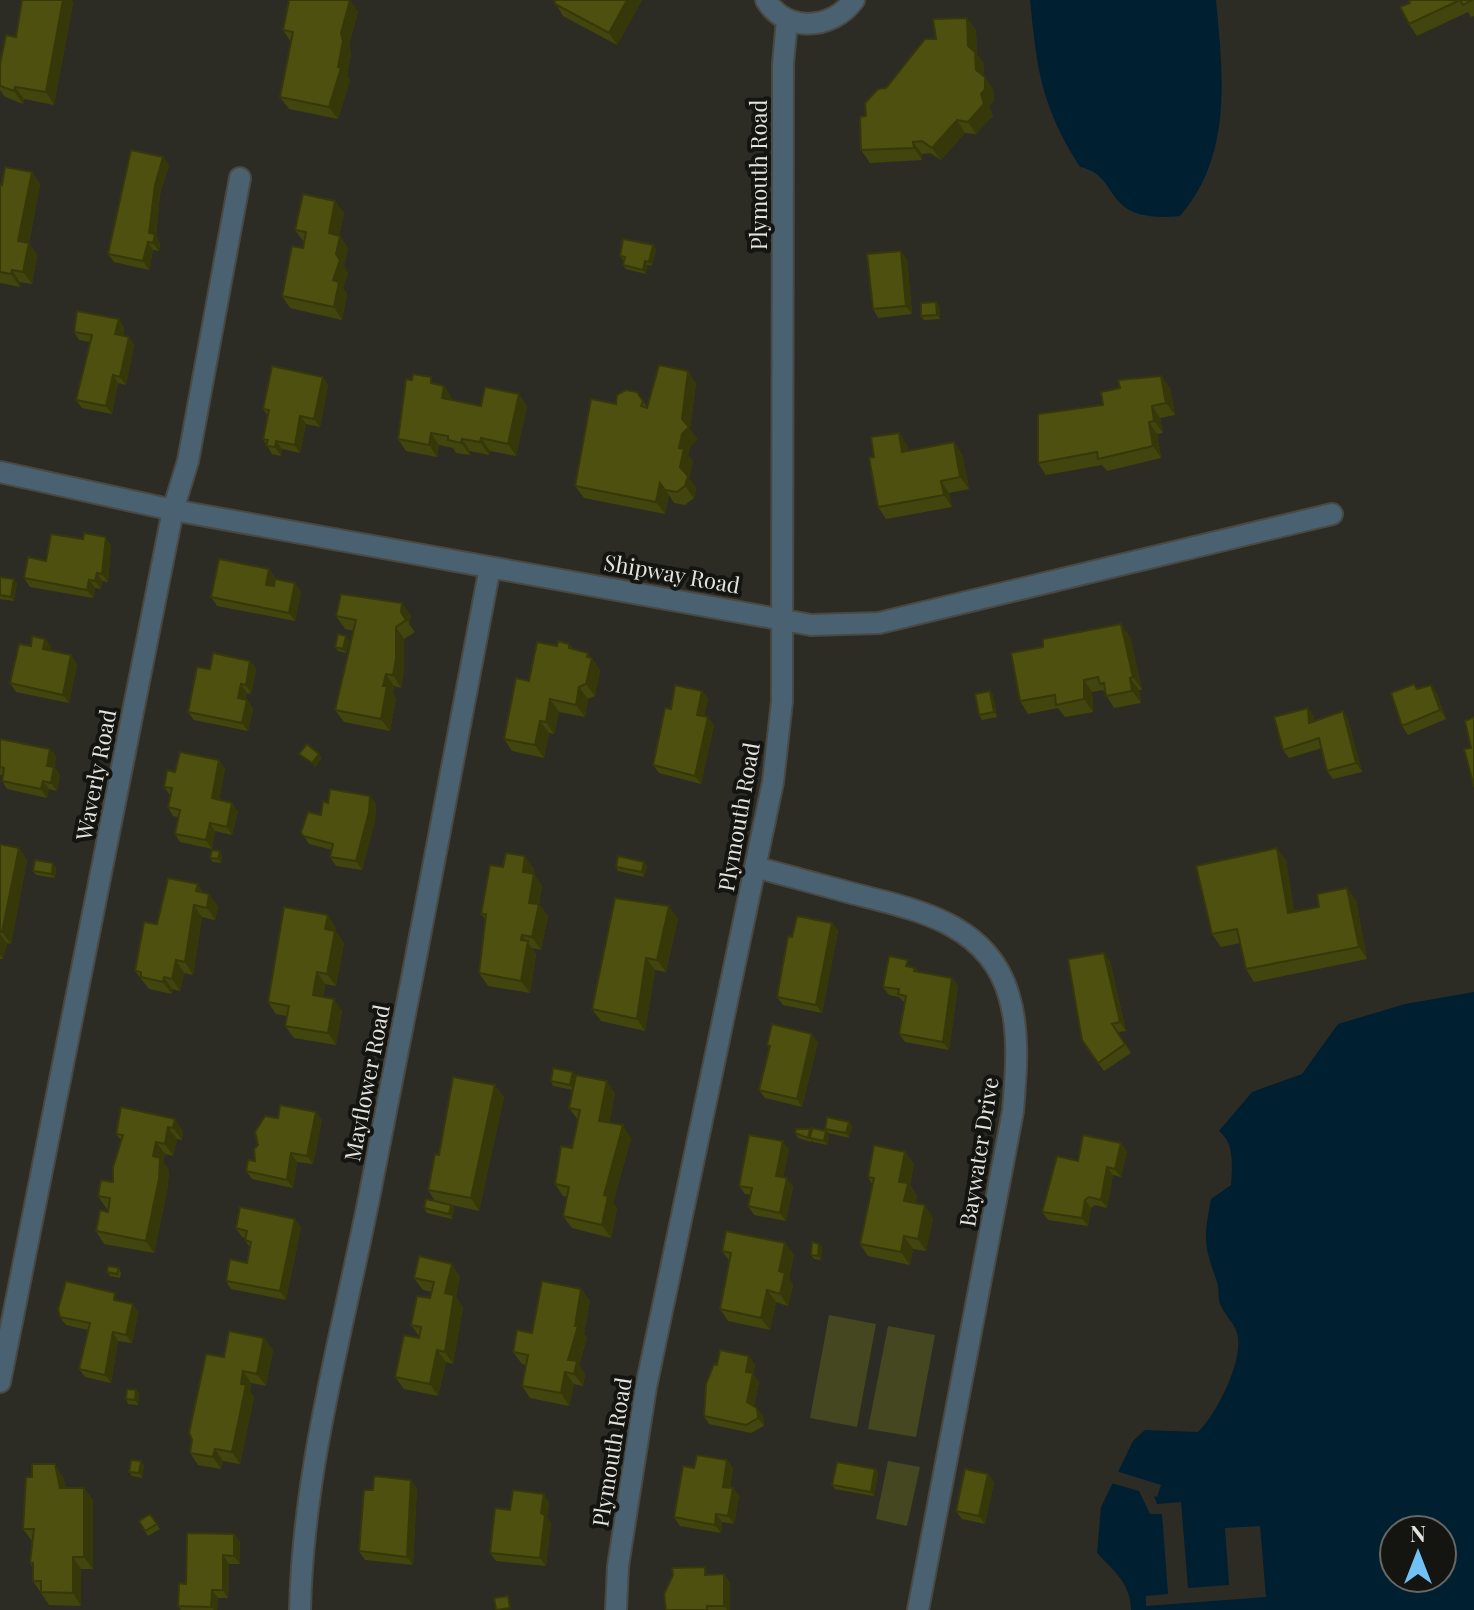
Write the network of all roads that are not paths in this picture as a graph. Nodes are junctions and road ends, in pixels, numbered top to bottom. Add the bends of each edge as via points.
1 (766, 0) edge
2 (854, 0) edge
3 (787, 20) junction
4 (240, 178) dead end
5 (0, 472) edge
6 (173, 510) junction
7 (1332, 514) dead end
8 (490, 567) junction
9 (783, 620) junction
10 (755, 867) junction
11 (0, 1382) edge
12 (300, 1610) edge
13 (616, 1610) edge
14 (918, 1610) edge

1 - 3 street
2 - 3 street via 829,21 808,25
3 - 9 street, Plymouth Road
4 - 6 street, Waverly Road via 188,461
5 - 6 street, Shipway Road
6 - 8 street, Shipway Road
6 - 11 street, Waverly Road
7 - 9 street, Shipway Road via 879,623
8 - 9 street, Shipway Road
8 - 12 street, Mayflower Road via 320,1425
9 - 10 street, Plymouth Road via 773,782
10 - 13 street, Plymouth Road via 634,1451
10 - 14 street, Baywater Drive via 928,913 957,927 988,955 1009,995 1017,1057 1013,1111

